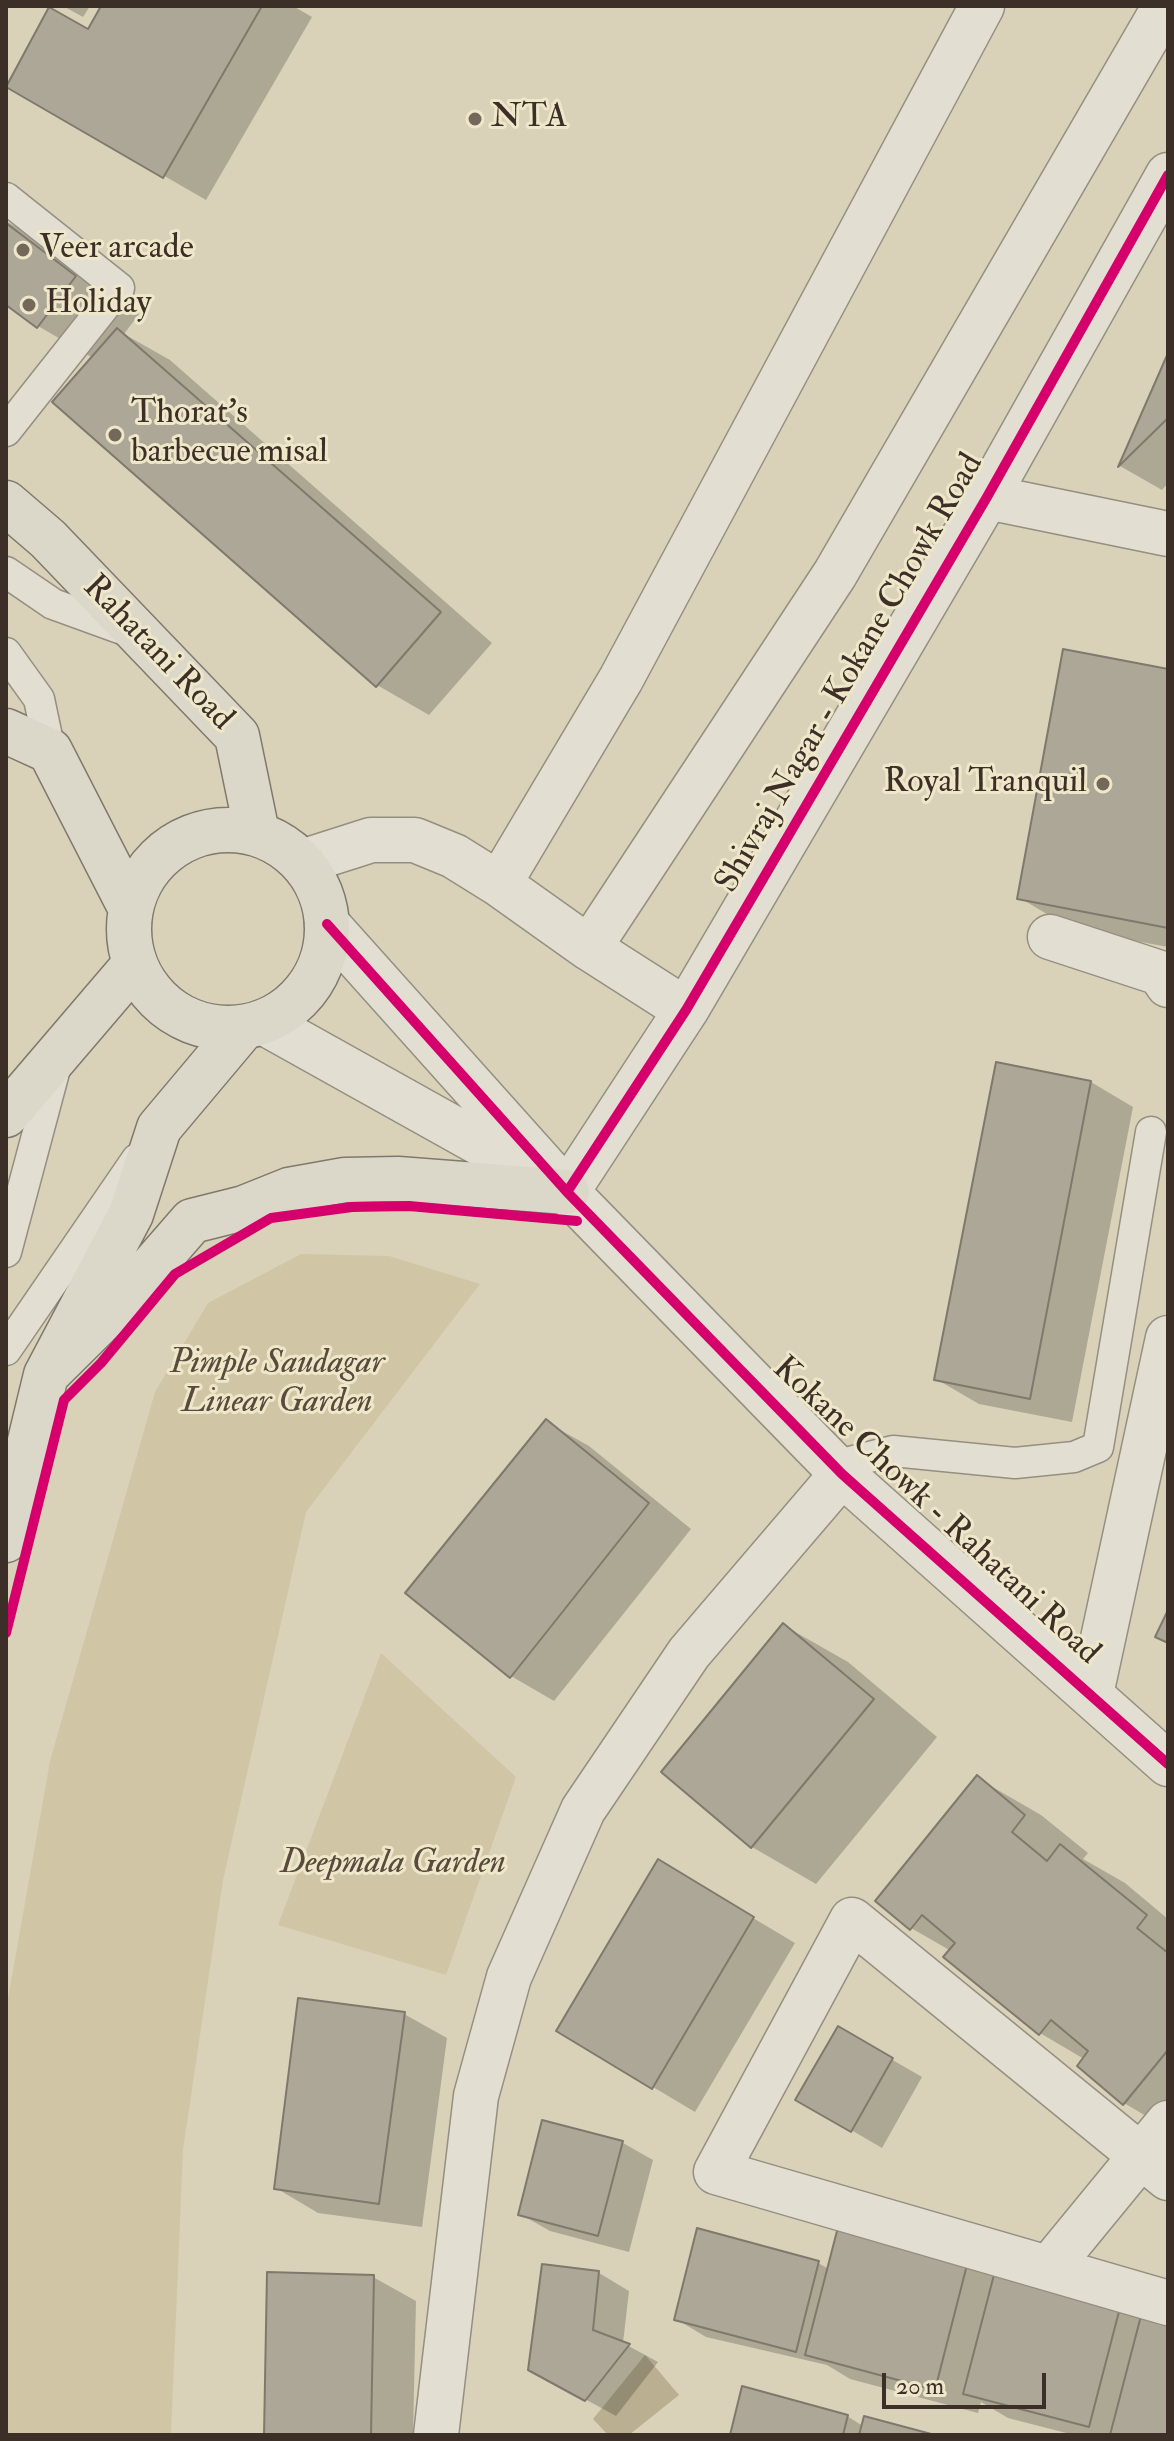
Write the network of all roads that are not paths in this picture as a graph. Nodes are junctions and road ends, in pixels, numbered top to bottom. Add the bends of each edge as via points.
1 (982, 6) edge
2 (1165, 6) edge
3 (1168, 175) edge
4 (6, 198) edge
5 (6, 431) edge
6 (987, 497) junction
7 (6, 503) edge
8 (1168, 534) edge
9 (6, 572) edge
10 (138, 635) junction
11 (6, 653) edge
12 (6, 731) edge
13 (50, 751) junction
14 (257, 833) junction
15 (302, 862) junction
16 (499, 884) junction
17 (131, 909) junction
18 (327, 924) junction
19 (1050, 937) dead end
20 (589, 948) junction
21 (135, 964) junction
22 (1168, 985) edge
23 (686, 1010) junction
24 (253, 1025) junction
25 (60, 1050) junction
26 (6, 1115) edge
27 (159, 1128) junction
28 (1151, 1132) dead end
29 (567, 1192) junction
30 (6, 1252) edge
31 (1168, 1338) edge
32 (6, 1350) edge
33 (46, 1375) junction
34 (1159, 1428) edge
35 (838, 1470) junction
36 (6, 1540) edge
37 (1091, 1694) junction
38 (1168, 1764) edge
39 (1168, 2123) edge
40 (1154, 2167) edge
41 (1049, 2268) junction
42 (1168, 2303) edge
43 (436, 2435) edge

1 - 16 street via 621,679
2 - 20 street, Shivraj Nagar - Kokane Chowk Road via 835,574
3 - 6 street, Shivraj Nagar - Kokane Chowk Road
4 - 5 lane via 119,288
6 - 8 street
6 - 23 street, Shivraj Nagar - Kokane Chowk Road
7 - 10 main road, Rahatani Road via 48,539
9 - 10 lane via 53,604
10 - 14 main road, Rahatani Road via 237,736
11 - 13 lane via 39,699
12 - 13 main road
13 - 17 main road
14 - 15 main road
14 - 17 main road via 221,829 178,844 144,875
15 - 16 street via 371,840 415,840
15 - 18 main road via 316,884
16 - 20 street
17 - 21 main road via 128,928
18 - 24 main road via 321,966 311,983 298,1000
18 - 29 street
19 - 22 street via 1160,973
20 - 23 street
21 - 24 main road via 156,997 186,1019 224,1029
21 - 25 main road
23 - 29 street, Shivraj Nagar - Kokane Chowk Road
24 - 27 main road
24 - 29 street
25 - 26 main road
25 - 30 lane
27 - 32 lane
27 - 33 main road via 131,1214
28 - 35 lane via 1098,1447 1074,1457 1015,1463 893,1451
29 - 33 main road via 345,1180 289,1190 192,1221
29 - 35 street, Kokane Chowk - Rahatani Road
31 - 34 street
33 - 36 main road
34 - 37 street
35 - 37 street, Kokane Chowk - Rahatani Road
35 - 43 street via 689,1653 583,1810 509,1977 476,2096
37 - 38 street, Kokane Chowk - Rahatani Road
39 - 40 street
40 - 41 street
40 - 41 street via 852,1920 716,2172
41 - 42 street

